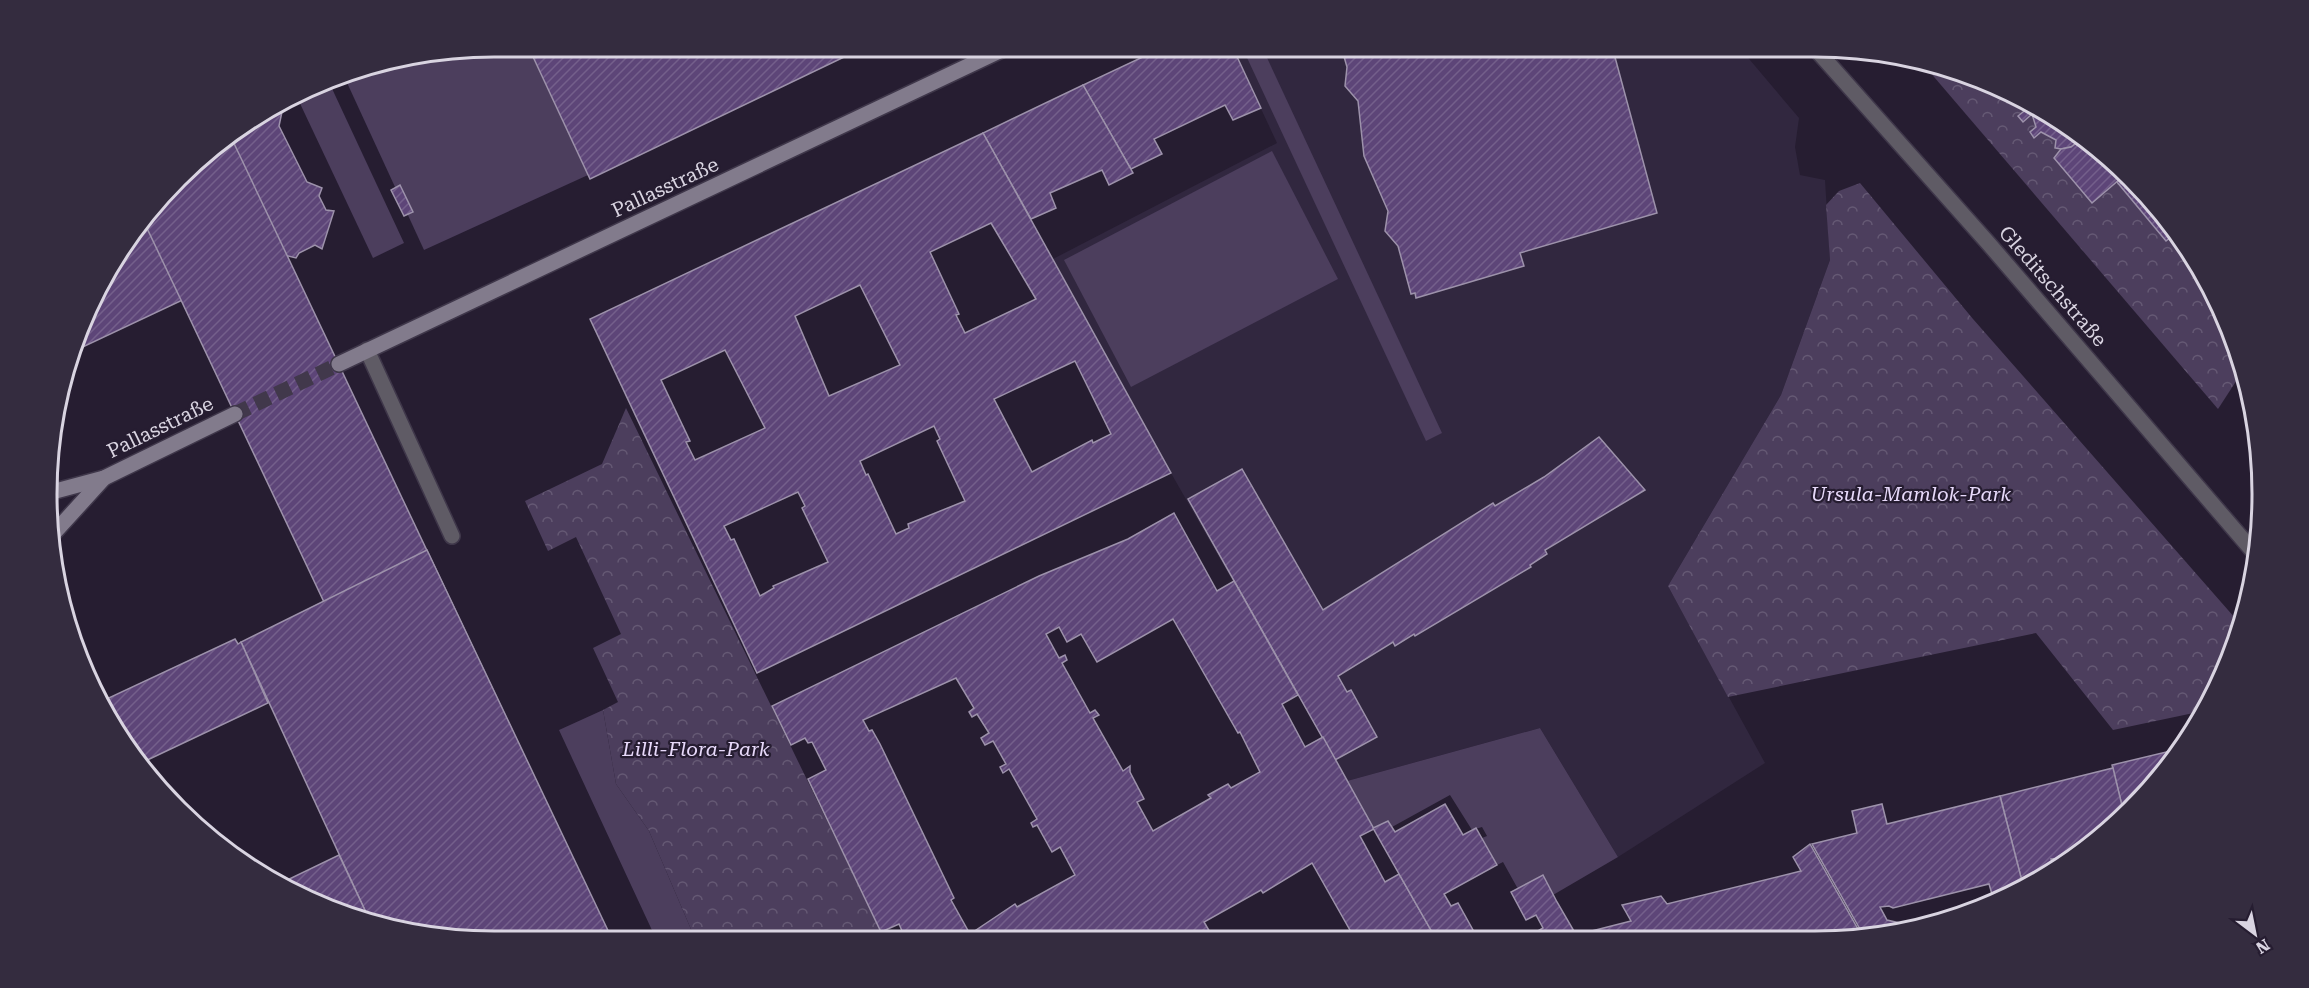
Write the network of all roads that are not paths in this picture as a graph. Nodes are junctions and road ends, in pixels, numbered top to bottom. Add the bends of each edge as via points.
1 (987, 57) edge
2 (1823, 57) edge
3 (367, 350) junction
4 (339, 364) tunnel mouth
5 (236, 414) tunnel mouth
6 (104, 478) junction
7 (57, 491) edge
8 (59, 528) edge
9 (452, 536) dead end
10 (2249, 545) edge

1 - 3 main road, Pallasstraße
2 - 10 street, Gleditschstraße
3 - 4 main road, Pallasstraße
3 - 9 street
5 - 6 main road, Pallasstraße
6 - 7 main road, Pallasstraße
6 - 8 main road, Pallasstraße

